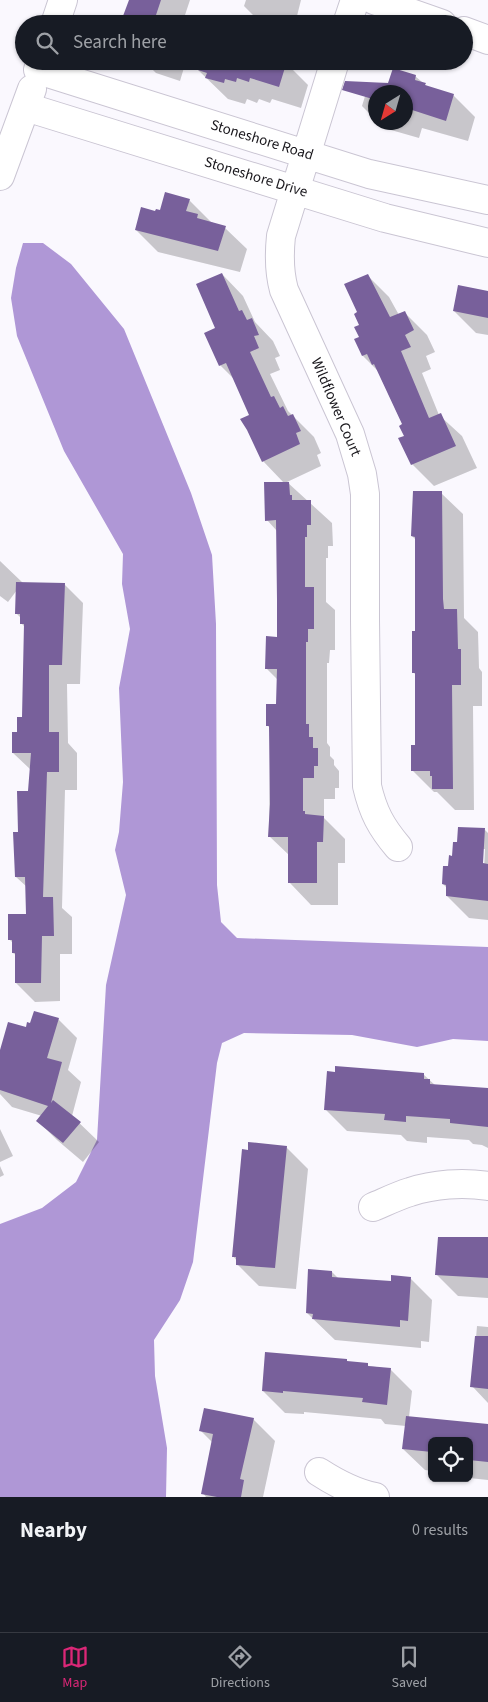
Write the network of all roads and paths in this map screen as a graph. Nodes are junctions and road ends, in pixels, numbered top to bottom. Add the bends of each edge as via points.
1 (63, 0) edge
2 (354, 0) edge
3 (374, 0) edge
4 (58, 15) edge
5 (350, 15) edge
6 (416, 15) edge
7 (473, 34) edge
8 (488, 40) edge
9 (39, 70) edge
10 (52, 70) edge
11 (332, 70) edge
12 (26, 106) junction
13 (306, 154) junction
14 (0, 176) edge
15 (296, 189) junction
16 (488, 200) edge
17 (488, 243) edge
18 (398, 848) dead end
19 (488, 1186) edge
20 (373, 1207) dead end
21 (319, 1472) dead end
22 (375, 1497) edge

1 - 4 street
2 - 5 street
3 - 6 street
7 - 8 street
9 - 12 street
10 - 13 street, Stoneshore Road
11 - 13 street, Wildflower Court
12 - 14 street
12 - 15 street, Stoneshore Drive
13 - 15 street, Wildflower Court
13 - 16 street, Stoneshore Road via 369,174
15 - 17 street, Stoneshore Drive via 385,218
15 - 18 street, Wildflower Court via 281,236 281,277 350,434 362,474 365,494 367,786 372,808 383,830
19 - 20 street via 442,1185 410,1192
21 - 22 street

